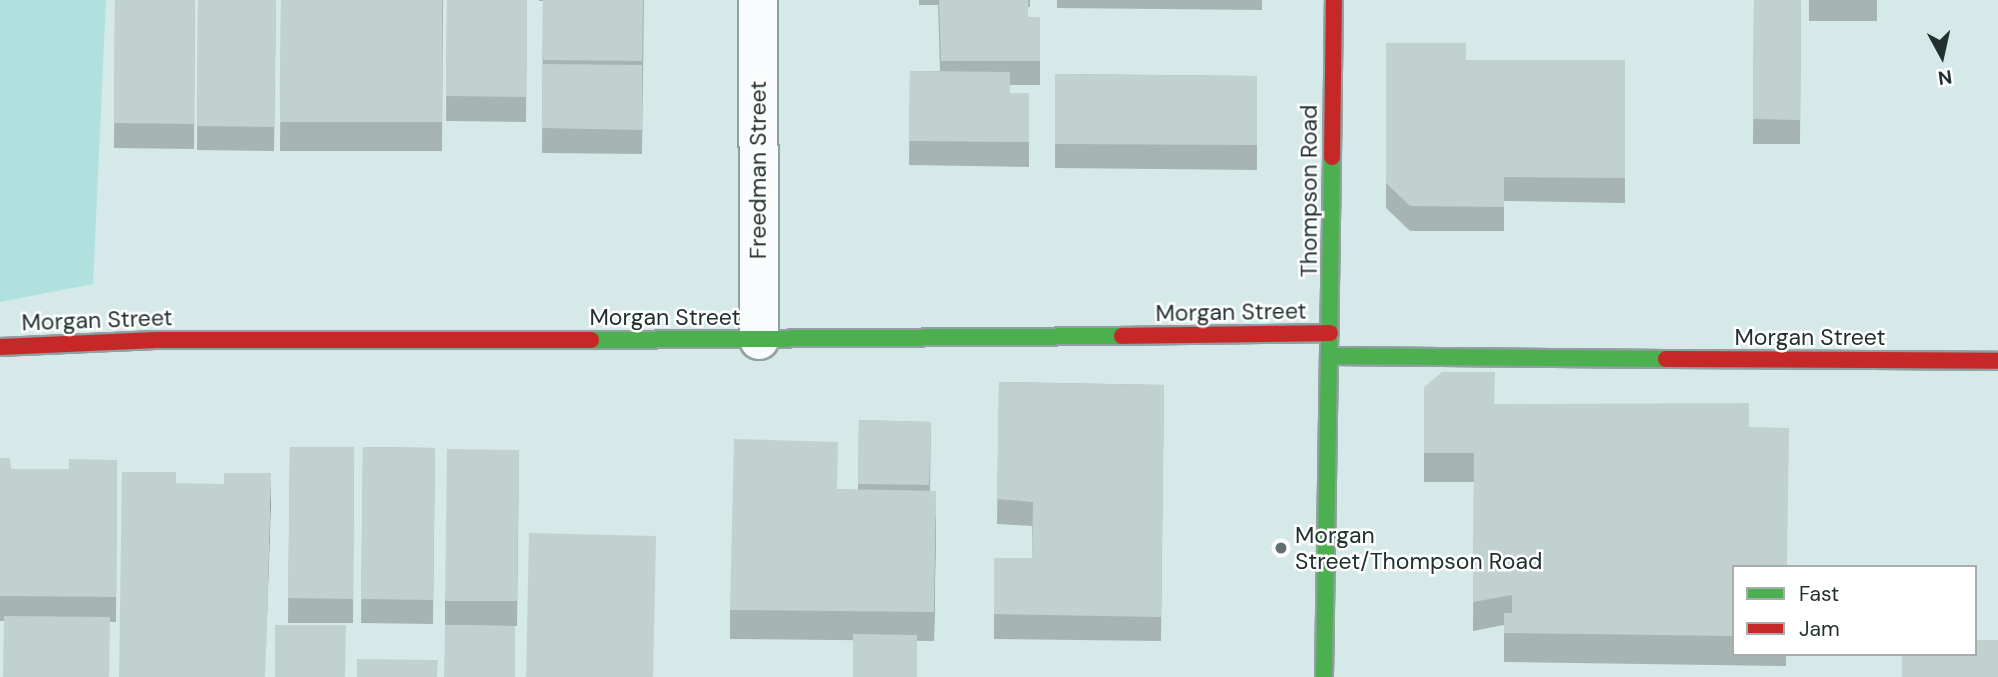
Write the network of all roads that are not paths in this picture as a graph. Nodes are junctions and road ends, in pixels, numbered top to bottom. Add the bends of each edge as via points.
1 (758, 0) edge
2 (1334, 0) edge
3 (1330, 333) junction
4 (759, 340) junction
5 (0, 347) edge
6 (1329, 356) junction
7 (1998, 361) edge
8 (1324, 677) edge

1 - 4 street, Freedman Street
2 - 3 main road, Thompson Road
3 - 4 main road, Morgan Street
3 - 6 main road, Thompson Road
4 - 5 main road, Morgan Street via 156,340
6 - 7 main road, Morgan Street
6 - 8 main road, Thompson Road

